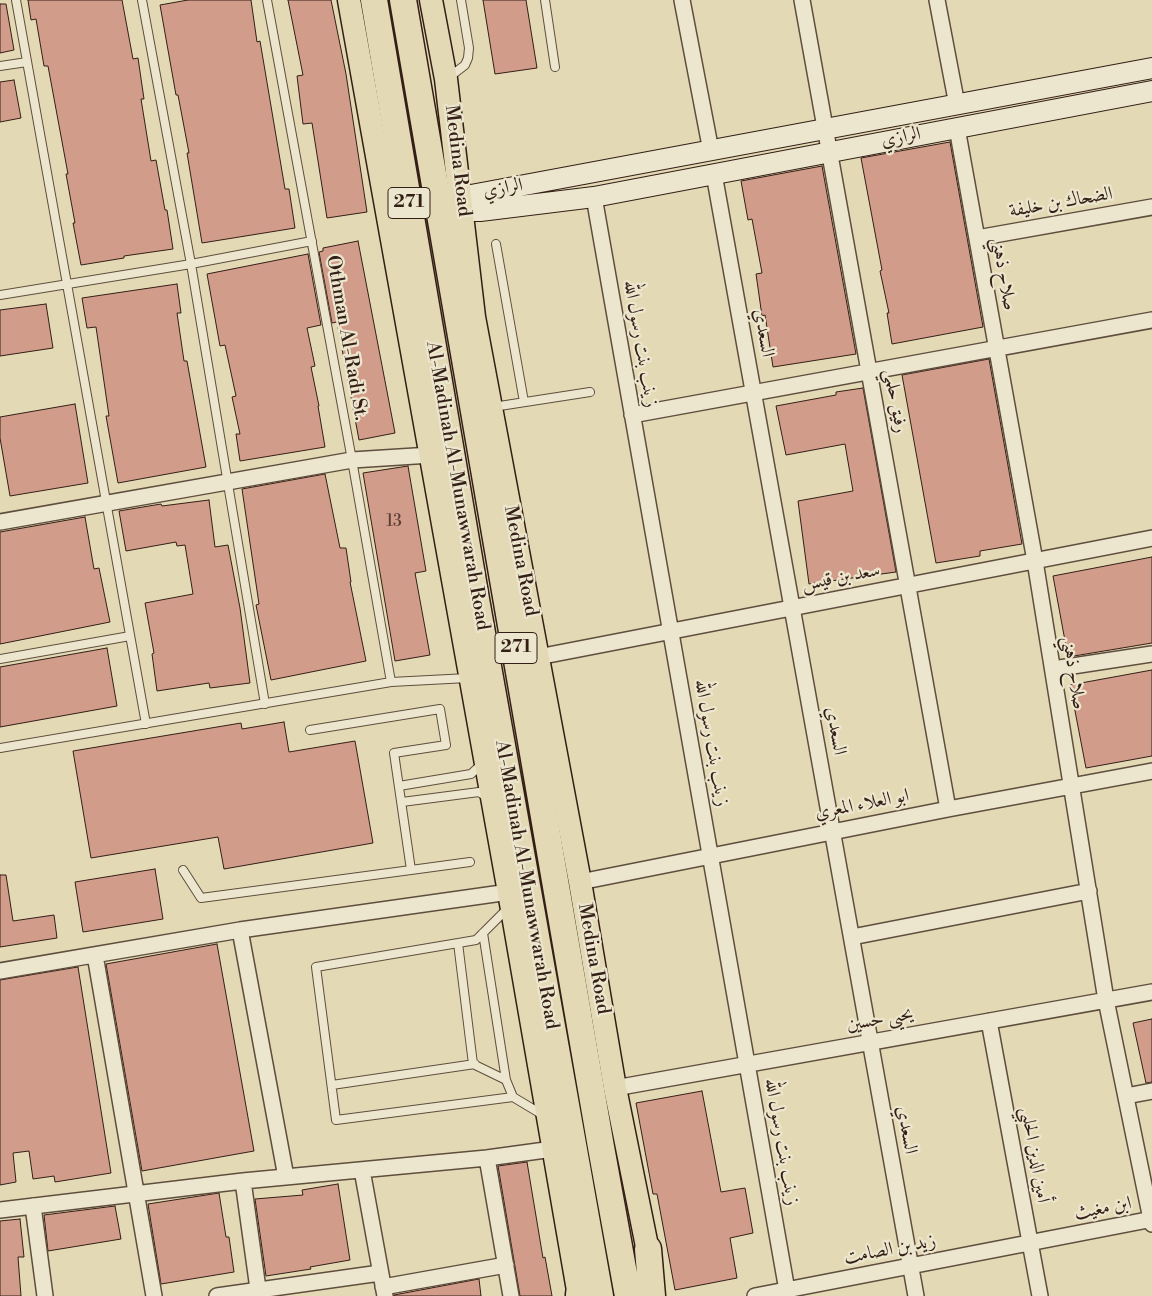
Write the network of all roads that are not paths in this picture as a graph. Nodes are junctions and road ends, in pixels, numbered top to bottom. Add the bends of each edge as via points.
1 (16, 0) edge
2 (142, 0) edge
3 (267, 0) edge
4 (349, 0) edge
5 (361, 0) edge
6 (374, 0) edge
7 (403, 0) edge
8 (422, 0) edge
9 (431, 0) edge
10 (461, 0) edge
11 (545, 0) edge
12 (682, 0) edge
13 (802, 0) edge
14 (937, 0) edge
15 (27, 62) junction
16 (0, 66) edge
17 (555, 67) dead end
18 (1152, 68) edge
19 (446, 79) junction
20 (1152, 90) edge
21 (957, 105) junction
22 (957, 128) junction
23 (826, 130) junction
24 (710, 152) junction
25 (830, 152) junction
26 (652, 162) junction
27 (404, 173) junction
28 (714, 174) junction
29 (434, 177) junction
30 (657, 185) junction
31 (594, 197) junction
32 (1152, 207) edge
33 (463, 211) junction
34 (977, 238) junction
35 (312, 241) junction
36 (496, 244) dead end
37 (191, 264) junction
38 (67, 284) junction
39 (0, 295) edge
40 (1152, 320) edge
41 (996, 348) junction
42 (869, 371) junction
43 (590, 392) dead end
44 (754, 392) junction
45 (524, 402) junction
46 (491, 407) junction
47 (632, 415) junction
48 (431, 455) junction
49 (352, 460) junction
50 (227, 482) junction
51 (456, 489) junction
52 (106, 503) junction
53 (0, 522) edge
54 (1152, 538) edge
55 (1035, 561) junction
56 (907, 585) junction
57 (792, 608) junction
58 (671, 631) junction
59 (130, 636) junction
60 (1152, 654) edge
61 (538, 657) junction
62 (0, 659) edge
63 (1053, 670) junction
64 (470, 678) junction
65 (391, 682) junction
66 (265, 704) junction
67 (528, 721) junction
68 (146, 724) junction
69 (310, 730) dead end
70 (0, 748) edge
71 (485, 762) junction
72 (1152, 771) edge
73 (399, 786) junction
74 (1072, 786) junction
75 (491, 797) junction
76 (402, 802) junction
77 (948, 809) junction
78 (832, 832) junction
79 (710, 856) junction
80 (470, 862) dead end
81 (183, 870) dead end
82 (411, 870) junction
83 (580, 882) junction
84 (1089, 891) junction
85 (510, 898) junction
86 (584, 912) junction
87 (240, 930) junction
88 (483, 933) junction
89 (852, 938) junction
90 (458, 943) junction
91 (95, 955) junction
92 (0, 971) edge
93 (1152, 992) edge
94 (1106, 1000) junction
95 (989, 1021) junction
96 (870, 1042) junction
97 (475, 1064) junction
98 (747, 1064) junction
99 (506, 1080) junction
100 (332, 1085) junction
101 (615, 1088) junction
102 (1152, 1091) edge
103 (1126, 1096) junction
104 (513, 1097) junction
105 (547, 1117) junction
106 (553, 1150) junction
107 (488, 1158) junction
108 (362, 1170) junction
109 (286, 1177) junction
110 (243, 1181) junction
111 (135, 1194) junction
112 (34, 1206) junction
113 (0, 1210) edge
114 (1152, 1221) edge
115 (1031, 1244) junction
116 (648, 1249) junction
117 (506, 1265) junction
118 (910, 1266) junction
119 (383, 1285) edge
120 (259, 1293) edge
121 (787, 1293) edge
122 (45, 1296) edge
123 (154, 1296) edge
124 (217, 1296) edge
125 (511, 1296) edge
126 (584, 1296) edge
127 (628, 1296) edge
128 (652, 1296) edge
129 (657, 1296) edge
130 (755, 1296) edge
131 (916, 1296) edge
132 (1040, 1296) edge

1 - 15 lane
2 - 37 lane
3 - 35 lane, Othman Al-Radi St.
4 - 48 main road
5 - 27 highway
6 - 27 highway, Al-Madinah Al-Munawwarah Road / 271
7 - 29 highway, Al-Madinah Al-Munawwarah Road / 271
8 - 29 main road
9 - 19 main road, Medina Road
10 - 19 lane via 468,58 465,65
11 - 17 lane
12 - 24 street
13 - 23 street, رفيق حلمي
14 - 21 street
15 - 16 lane
15 - 38 lane
18 - 21 street, الرازي
19 - 33 main road, Medina Road
20 - 22 street, الرازي
21 - 23 street, الرازي
22 - 25 street, الرازي
22 - 34 street, صلاح ذهني
23 - 24 street, الرازي
23 - 25 street, رفيق حلمي
24 - 26 street, الرازي
25 - 28 street, الرازي
25 - 42 street, رفيق حلمي
26 - 30 street
26 - 33 street, الرازي via 471,195
27 - 51 highway, Al-Madinah Al-Munawwarah Road / 271
28 - 30 street, الرازي
28 - 44 street, السعدي
29 - 67 highway, Al-Madinah Al-Munawwarah Road / 271
30 - 31 street, الرازي
31 - 33 street, الرازي
31 - 47 street, زينب بنت رسول الله
32 - 34 street, الضحاك بن خليفة
33 - 46 main road, Medina Road via 474,317
34 - 41 street, صلاح ذهني
35 - 37 lane
35 - 49 lane, Othman Al-Radi St.
36 - 45 lane
37 - 38 lane
37 - 50 lane
38 - 39 lane
38 - 52 lane
40 - 41 street
41 - 42 street
41 - 55 street, صلاح ذهني
42 - 44 street
42 - 56 street, رفيق حلمي
43 - 45 lane
44 - 47 street
44 - 57 street, السعدي
45 - 46 lane
46 - 61 main road, Medina Road
47 - 58 street, زينب بنت رسول الله
48 - 49 street
48 - 64 main road
49 - 50 street
49 - 65 lane, Othman Al-Radi St.
50 - 52 street
50 - 66 lane
51 - 75 main road
51 - 126 highway, Al-Madinah Al-Munawwarah Road / 271
52 - 53 street
52 - 59 lane
54 - 55 street, سعد بن قيس
55 - 56 street, سعد بن قيس
55 - 63 street, صلاح ذهني
56 - 57 street, سعد بن قيس
56 - 77 street, رفيق حلمي
57 - 58 street, سعد بن قيس
57 - 78 street, السعدي
58 - 61 street, سعد بن قيس
58 - 79 street, زينب بنت رسول الله
59 - 62 lane
59 - 68 lane
60 - 63 street
61 - 83 main road, Medina Road
63 - 74 street, صلاح ذهني
64 - 65 lane
64 - 71 main road
65 - 66 lane
66 - 68 lane
67 - 86 main road
67 - 127 highway, Al-Madinah Al-Munawwarah Road / 271
68 - 70 lane
69 - 73 lane via 440,710 446,745 394,753
71 - 73 lane via 471,774
71 - 75 main road
72 - 74 street, ابو العلاء المعري
73 - 76 lane
74 - 77 street, ابو العلاء المعري
74 - 84 street, صلاح ذهني
75 - 76 lane via 480,792
75 - 85 main road
76 - 82 lane
77 - 78 street, ابو العلاء المعري
78 - 79 street, ابو العلاء المعري
78 - 89 street, السعدي
79 - 83 street, ابو العلاء المعري
79 - 98 street, زينب بنت رسول الله
80 - 82 lane
81 - 82 lane via 201,898
83 - 86 main road, Medina Road
84 - 89 street
84 - 94 street, صلاح ذهني
85 - 87 street
85 - 88 lane
85 - 105 main road
86 - 101 main road, Medina Road
87 - 91 street
87 - 109 street
88 - 90 lane via 476,940
88 - 99 lane
89 - 96 street, السعدي
90 - 97 lane
90 - 100 lane via 316,967
91 - 92 street
91 - 111 street
93 - 94 street, يحيى حسين
94 - 95 street, يحيى حسين
94 - 103 street, صلاح ذهني
95 - 96 street, يحيى حسين
95 - 115 street, أمين الدين الحلبي
96 - 98 street, يحيى حسين
96 - 118 street, السعدي
97 - 99 lane
97 - 100 lane
98 - 101 street, يحيى حسين
98 - 121 street, زينب بنت رسول الله
99 - 104 lane
100 - 104 lane via 336,1120
101 - 116 main road, Medina Road
102 - 103 street
103 - 114 street, صلاح ذهني
104 - 105 lane
105 - 106 main road
106 - 107 street
106 - 126 main road
107 - 108 street
107 - 117 street
108 - 109 street
108 - 119 street
109 - 110 street
110 - 111 street
110 - 120 street
111 - 112 street
111 - 123 street
112 - 113 street
112 - 122 street
114 - 115 street, ابن مغيث
115 - 118 street, زيد بن الصامت
115 - 132 street, أمين الدين الحلبي
116 - 128 highway
116 - 129 main road, Medina Road
117 - 119 street
117 - 125 street
118 - 121 street, زيد بن الصامت
118 - 131 street, السعدي
119 - 120 street
120 - 124 street
121 - 130 street, زيد بن الصامت

